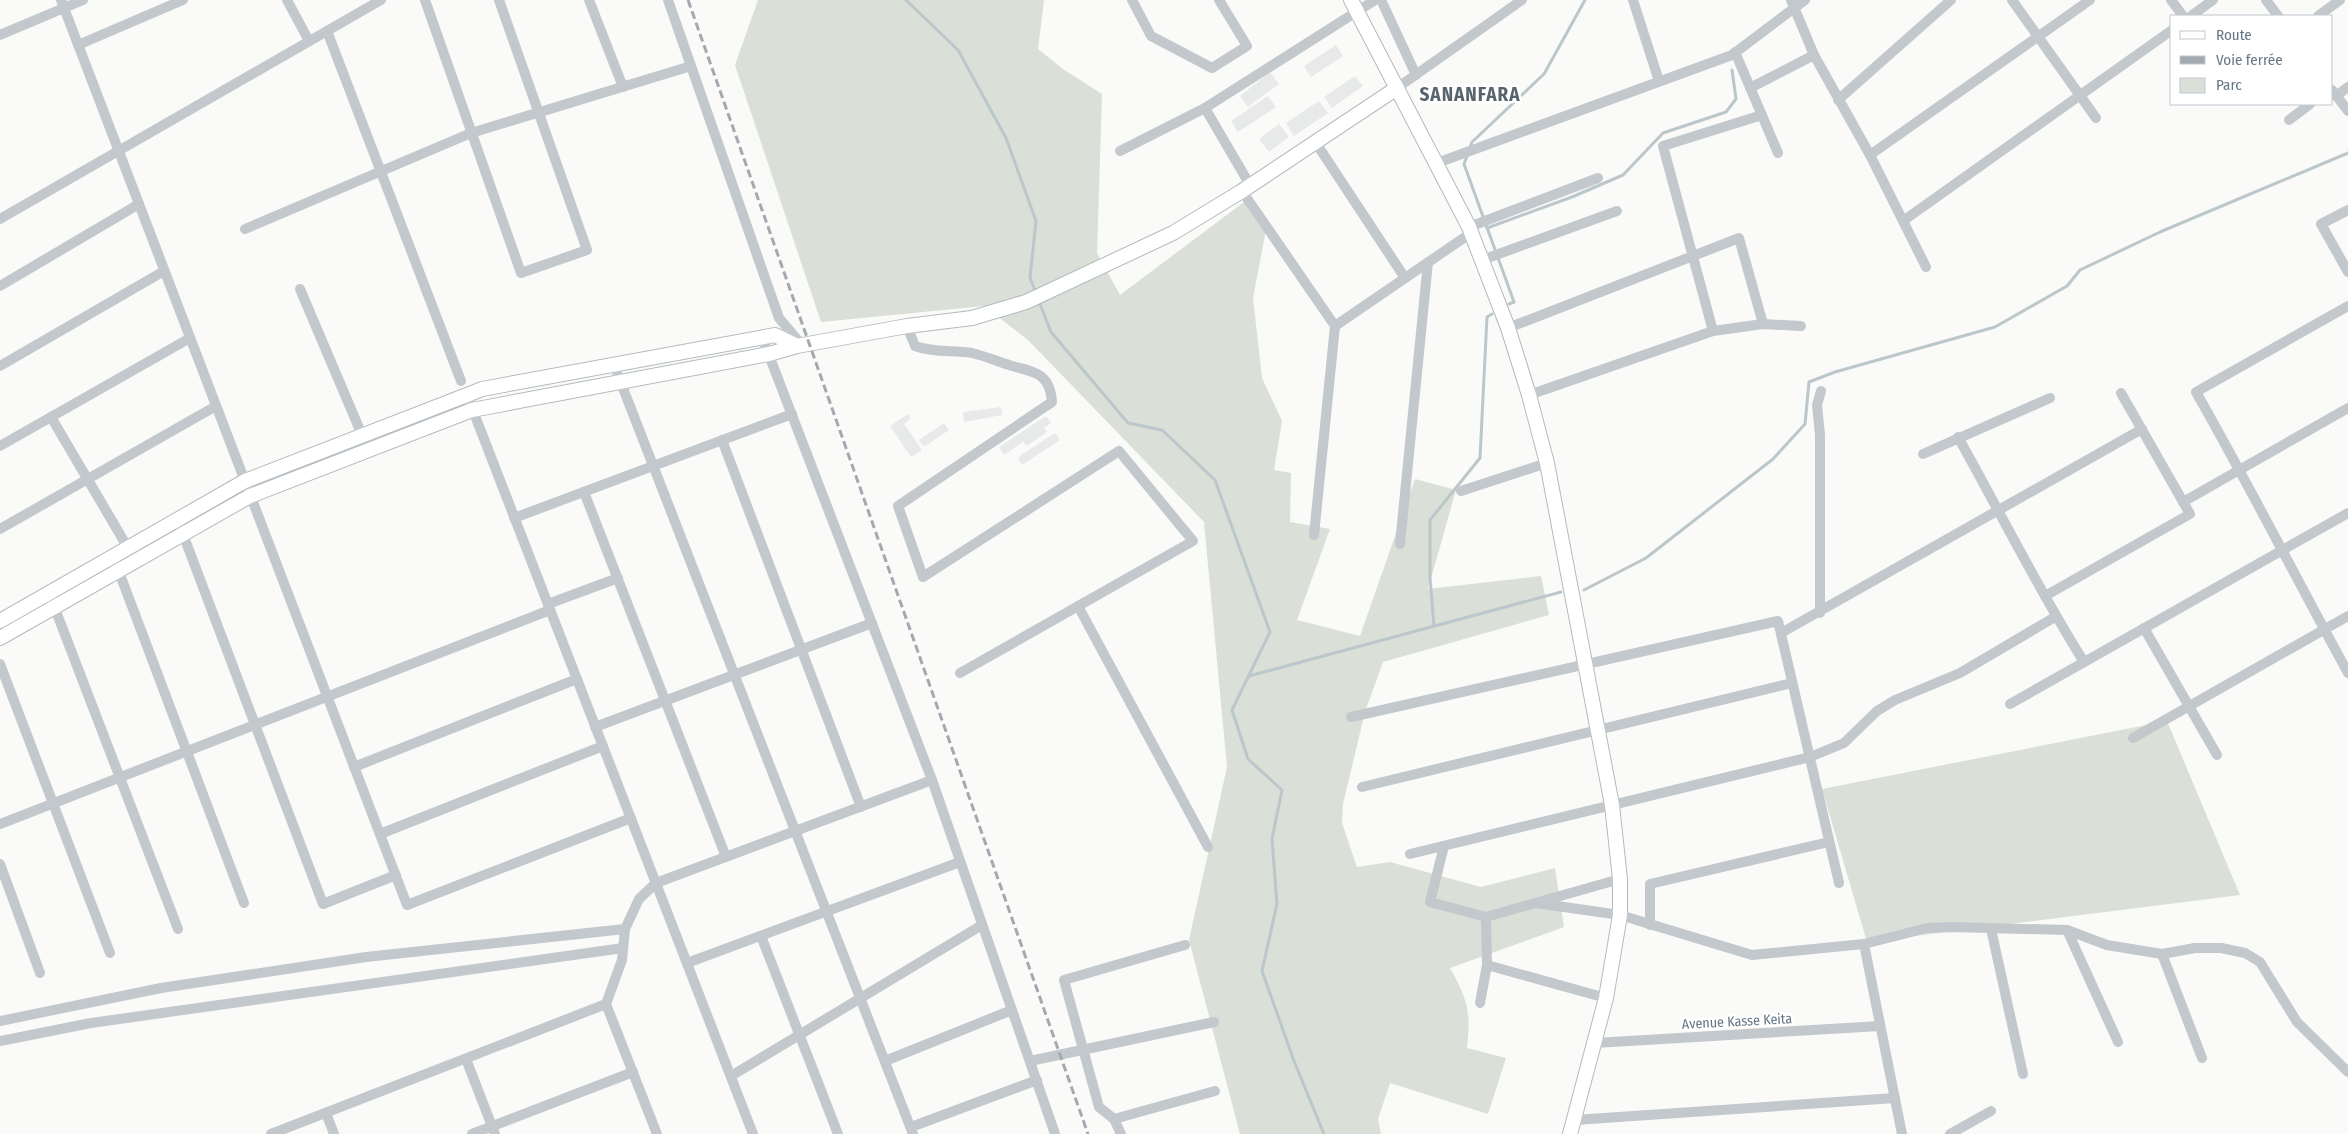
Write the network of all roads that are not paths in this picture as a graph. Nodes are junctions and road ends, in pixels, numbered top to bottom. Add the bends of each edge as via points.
1 (84, 0) edge
2 (183, 0) edge
3 (287, 0) edge
4 (381, 0) edge
5 (425, 0) edge
6 (499, 0) edge
7 (589, 0) edge
8 (668, 0) edge
9 (1132, 0) edge
10 (1220, 0) edge
11 (1375, 0) edge
12 (1381, 0) edge
13 (1522, 0) edge
14 (1633, 0) edge
15 (1805, 0) edge
16 (1951, 0) edge
17 (2012, 0) edge
18 (2090, 0) edge
19 (2171, 0) edge
20 (2213, 0) edge
21 (2266, 0) edge
22 (2340, 0) edge
23 (63, 4) edge
24 (1793, 4) edge
25 (1354, 6) edge
26 (2182, 15) edge
27 (2192, 15) edge
28 (2277, 15) edge
29 (2319, 15) edge
30 (327, 31) junction
31 (2170, 31) edge
32 (0, 34) edge
33 (2038, 36) junction
34 (309, 41) junction
35 (78, 45) junction
36 (1735, 52) junction
37 (1814, 55) junction
38 (691, 66) junction
39 (1416, 75) junction
40 (1659, 81) junction
41 (623, 87) junction
42 (2348, 87) edge
43 (1397, 88) junction
44 (1750, 88) junction
45 (2334, 93) edge
46 (2080, 95) junction
47 (1838, 100) junction
48 (2309, 105) edge
49 (1205, 108) junction
50 (2348, 111) edge
51 (538, 113) junction
52 (1762, 115) junction
53 (2096, 118) dead end
54 (2289, 120) dead end
55 (470, 133) junction
56 (1316, 143) junction
57 (120, 150) junction
58 (1120, 151) dead end
59 (1778, 153) dead end
60 (1870, 155) junction
61 (1437, 163) junction
62 (380, 170) junction
63 (1598, 178) dead end
64 (1246, 188) junction
65 (139, 204) junction
66 (2348, 210) edge
67 (1617, 211) dead end
68 (0, 219) edge
69 (1903, 221) junction
70 (245, 229) dead end
71 (1470, 230) junction
72 (1694, 257) junction
73 (1482, 260) junction
74 (1428, 262) junction
75 (1926, 267) dead end
76 (164, 272) junction
77 (2348, 272) edge
78 (1405, 278) junction
79 (0, 286) edge
80 (300, 289) dead end
81 (2348, 306) edge
82 (1763, 324) junction
83 (907, 326) junction
84 (1334, 326) junction
85 (1801, 326) dead end
86 (1508, 328) junction
87 (1714, 331) junction
88 (762, 337) junction
89 (190, 338) junction
90 (799, 345) junction
91 (769, 354) junction
92 (614, 365) junction
93 (0, 366) edge
94 (620, 380) junction
95 (461, 381) dead end
96 (1821, 391) dead end
97 (2121, 393) dead end
98 (467, 394) junction
99 (1529, 395) junction
100 (2050, 398) dead end
101 (216, 406) junction
102 (2348, 408) edge
103 (472, 410) junction
104 (792, 414) junction
105 (50, 417) junction
106 (2142, 429) junction
107 (362, 436) junction
108 (1958, 437) junction
109 (722, 440) junction
110 (0, 446) edge
111 (1923, 454) dead end
112 (1547, 463) junction
113 (654, 466) junction
114 (2240, 469) junction
115 (87, 479) junction
116 (245, 481) junction
117 (584, 492) junction
118 (1461, 492) dead end
119 (250, 496) junction
120 (2183, 502) junction
121 (1999, 510) junction
122 (2348, 513) edge
123 (514, 518) junction
124 (177, 520) junction
125 (0, 529) edge
126 (182, 534) junction
127 (1314, 535) dead end
128 (1400, 544) dead end
129 (128, 548) junction
130 (2281, 550) junction
131 (113, 556) junction
132 (119, 570) junction
133 (618, 578) junction
134 (49, 593) junction
135 (2044, 596) junction
136 (1078, 606) junction
137 (55, 607) junction
138 (549, 607) junction
139 (1820, 613) junction
140 (2056, 616) junction
141 (2348, 616) edge
142 (0, 620) edge
143 (872, 624) junction
144 (2144, 628) junction
145 (2324, 630) junction
146 (1781, 633) junction
147 (0, 637) edge
148 (801, 650) junction
149 (2084, 662) junction
150 (0, 664) edge
151 (1585, 664) junction
152 (960, 673) dead end
153 (2348, 673) edge
154 (735, 675) junction
155 (577, 679) junction
156 (1792, 683) junction
157 (327, 697) junction
158 (665, 700) junction
159 (2010, 704) dead end
160 (2189, 706) junction
161 (1351, 716) dead end
162 (255, 725) junction
163 (595, 727) junction
164 (1598, 730) junction
165 (2133, 738) dead end
166 (603, 746) junction
167 (187, 751) junction
168 (2217, 755) dead end
169 (1810, 757) junction
170 (354, 767) junction
171 (120, 777) junction
172 (932, 780) junction
173 (1362, 787) dead end
174 (53, 803) junction
175 (1612, 805) junction
176 (861, 807) junction
177 (630, 818) junction
178 (0, 824) edge
179 (796, 832) junction
180 (380, 834) junction
181 (1829, 842) junction
182 (1444, 846) junction
183 (1208, 847) dead end
184 (1410, 854) dead end
185 (726, 857) junction
186 (960, 862) junction
187 (0, 864) edge
188 (396, 875) junction
189 (1620, 879) junction
190 (656, 883) junction
191 (1839, 883) dead end
192 (244, 903) dead end
193 (1536, 903) junction
194 (826, 911) junction
195 (1620, 915) junction
196 (1486, 917) junction
197 (982, 925) junction
198 (1650, 926) junction
199 (178, 929) dead end
200 (625, 929) junction
201 (1991, 929) junction
202 (2067, 930) junction
203 (762, 936) junction
204 (1864, 944) junction
205 (1185, 945) dead end
206 (623, 948) junction
207 (110, 953) dead end
208 (2162, 954) junction
209 (687, 963) junction
210 (1487, 965) junction
211 (40, 973) dead end
212 (860, 998) junction
213 (1606, 998) junction
214 (1480, 1003) dead end
215 (606, 1004) junction
216 (1012, 1010) junction
217 (0, 1021) edge
218 (1214, 1022) dead end
219 (1880, 1026) junction
220 (800, 1035) junction
221 (0, 1041) edge
222 (2118, 1042) dead end
223 (1595, 1043) junction
224 (1083, 1050) junction
225 (466, 1058) junction
226 (2202, 1058) dead end
227 (885, 1061) junction
228 (1030, 1062) junction
229 (632, 1072) junction
230 (2348, 1072) edge
231 (2023, 1074) dead end
232 (731, 1076) junction
233 (1036, 1080) junction
234 (1215, 1091) dead end
235 (1895, 1098) junction
236 (1991, 1111) dead end
237 (326, 1113) junction
238 (1114, 1119) junction
239 (1575, 1120) junction
240 (494, 1130) edge
241 (912, 1131) edge
242 (271, 1134) edge
243 (334, 1134) edge
244 (472, 1134) edge
245 (657, 1134) edge
246 (753, 1134) edge
247 (838, 1134) edge
248 (1056, 1134) edge
249 (1121, 1134) edge
250 (1570, 1134) edge
251 (1902, 1134) edge
252 (1950, 1134) edge

1 - 23 street
2 - 35 street
3 - 34 street
4 - 30 street
5 - 55 street
6 - 51 street
7 - 41 street
8 - 38 street
9 - 10 street via 1151,36 1212,68 1247,46
11 - 25 street
12 - 39 street
13 - 39 street
14 - 40 street
15 - 24 street
16 - 47 street
17 - 33 street
18 - 33 street
19 - 26 street
20 - 27 street
21 - 28 street
22 - 29 street
23 - 32 street
23 - 35 street
24 - 36 street
24 - 37 street
25 - 43 street
25 - 49 street
30 - 34 street
30 - 62 street
31 - 46 street
33 - 46 street
33 - 60 street
34 - 57 street
35 - 57 street
36 - 40 street
36 - 44 street
37 - 44 street
37 - 47 street
38 - 41 street
38 - 90 street via 779,318
39 - 43 street
40 - 61 street
41 - 51 street
42 - 45 street
43 - 56 street
43 - 61 street
44 - 52 street
45 - 50 street
46 - 53 street
46 - 69 street
47 - 60 street
48 - 54 street
49 - 58 street
49 - 64 street
51 - 55 street
51 - 55 street via 587,250 521,272
52 - 59 street
52 - 72 street via 1663,146
55 - 62 street
56 - 64 street
56 - 78 street
57 - 65 street
57 - 68 street
60 - 69 street
61 - 71 street
62 - 70 street
62 - 95 street
63 - 71 street
64 - 83 street via 1173,233 1026,302 972,318
64 - 84 street
65 - 76 street
65 - 79 street
66 - 77 street via 2321,224
67 - 73 street
69 - 75 street
71 - 73 street
71 - 74 street
72 - 82 street via 1739,238
72 - 86 street
72 - 87 street
73 - 86 street
74 - 78 street
74 - 128 street
76 - 89 street
76 - 93 street
78 - 84 street
80 - 107 street
81 - 114 street via 2196,392
82 - 85 street
82 - 87 street
83 - 90 street
83 - 136 street via 915,346 925,350 972,354 1036,371 1051,389 1052,402 898,506 923,577 1119,451 1193,541
84 - 127 street
86 - 99 street
87 - 99 street
88 - 90 street via 774,335
88 - 91 street
88 - 92 street
89 - 101 street
89 - 105 street
90 - 91 street
91 - 94 street
91 - 104 street
92 - 94 street
92 - 98 street
94 - 103 street
94 - 113 street
96 - 139 street via 1818,405
97 - 106 street
98 - 103 street
98 - 107 street
99 - 112 street
100 - 108 street
101 - 115 street
101 - 116 street
102 - 114 street
103 - 119 street
103 - 123 street
104 - 109 street
104 - 143 street
105 - 110 street
105 - 115 street
106 - 120 street
106 - 121 street
107 - 116 street
108 - 111 street
108 - 121 street
109 - 113 street
109 - 148 street
112 - 118 street
112 - 151 street
113 - 117 street
113 - 154 street
114 - 120 street
114 - 130 street
115 - 125 street
115 - 129 street
116 - 119 street
116 - 124 street
117 - 123 street
117 - 133 street
119 - 126 street
119 - 157 street
120 - 135 street via 2190,514
121 - 135 street
121 - 139 street
122 - 130 street
123 - 138 street
124 - 126 street
124 - 129 street
126 - 132 street
126 - 162 street
129 - 131 street
130 - 144 street
130 - 145 street
131 - 132 street
131 - 134 street
132 - 137 street
132 - 167 street
133 - 138 street
133 - 158 street
134 - 137 street
134 - 142 street
135 - 140 street
136 - 152 street
136 - 183 street
137 - 147 street
137 - 171 street
138 - 155 street
138 - 157 street
139 - 146 street
140 - 149 street
140 - 169 street via 1960,674 1895,700 1877,711 1844,743
141 - 145 street
143 - 148 street
143 - 172 street
144 - 149 street
144 - 160 street
145 - 153 street
145 - 160 street
146 - 151 street via 1778,621
146 - 156 street
148 - 154 street
148 - 176 street
149 - 159 street
150 - 174 street
151 - 161 street
151 - 164 street
154 - 158 street
154 - 179 street
155 - 163 street
155 - 170 street
156 - 164 street
156 - 169 street
157 - 162 street
157 - 170 street
158 - 163 street
158 - 185 street
160 - 165 street
160 - 168 street
162 - 167 street
162 - 188 street via 324,904
163 - 166 street
164 - 173 street
164 - 175 street
166 - 177 street
166 - 180 street
167 - 171 street
167 - 192 street
169 - 175 street
169 - 181 street
170 - 180 street
171 - 174 street
171 - 199 street
172 - 176 street
172 - 186 street
174 - 178 street
174 - 207 street
175 - 182 street
175 - 189 street
176 - 179 street
177 - 188 street via 407,905
177 - 190 street
179 - 185 street
179 - 194 street
180 - 188 street
181 - 191 street
181 - 198 street via 1650,884
182 - 184 street
182 - 196 street via 1430,902
185 - 190 street
186 - 194 street
186 - 197 street
187 - 211 street
189 - 193 street
189 - 195 street
190 - 200 street via 640,899
190 - 209 street
193 - 195 street
193 - 196 street
194 - 203 street
194 - 212 street
195 - 198 street
195 - 213 street
196 - 210 street
197 - 212 street
197 - 216 street
198 - 204 street via 1752,955
200 - 206 street
200 - 217 street via 366,957 161,988
201 - 202 street
201 - 204 street via 1927,928
201 - 231 street
202 - 208 street via 2107,945
202 - 222 street
203 - 209 street
203 - 220 street
204 - 219 street
205 - 224 street via 1064,980
206 - 215 street via 622,960
206 - 221 street via 91,1023
208 - 226 street
208 - 230 street via 2195,948 2221,948 2245,953 2260,962 2297,1022
209 - 232 street
210 - 213 street
210 - 214 street
212 - 220 street
212 - 227 street
213 - 223 street
215 - 225 street
215 - 229 street
216 - 227 street
216 - 228 street
218 - 224 street
219 - 223 street, Avenue Kasse Keita
219 - 235 street
220 - 232 street
220 - 247 street
223 - 239 street
224 - 228 street
224 - 238 street via 1099,1107
225 - 237 street
225 - 240 street
227 - 241 street
228 - 233 street
229 - 240 street
229 - 245 street
232 - 246 street
233 - 241 street
233 - 248 street
234 - 238 street
235 - 239 street
235 - 251 street
236 - 252 street
237 - 242 street
237 - 243 street
238 - 249 street
239 - 250 street
240 - 244 street

